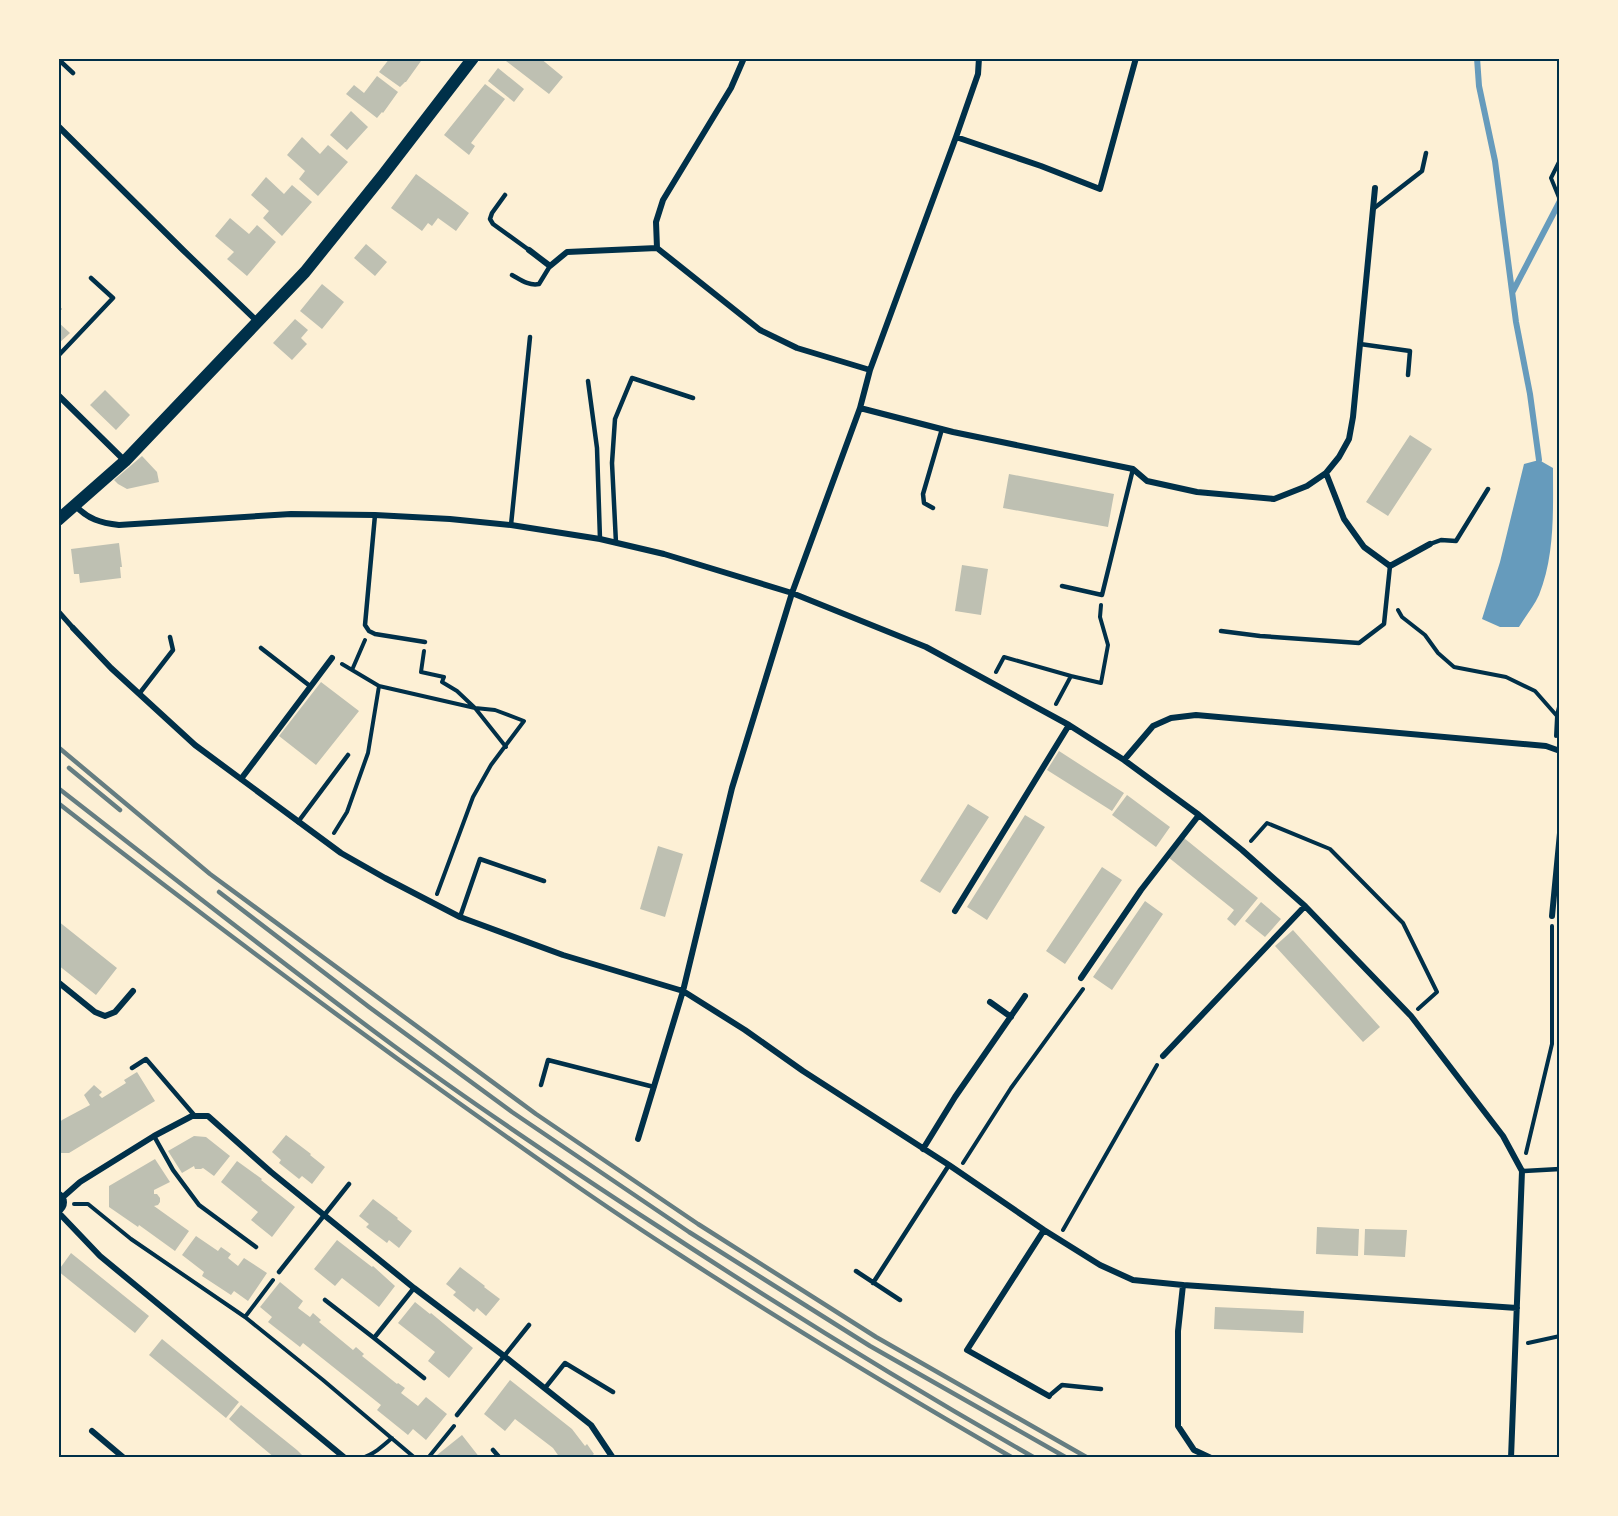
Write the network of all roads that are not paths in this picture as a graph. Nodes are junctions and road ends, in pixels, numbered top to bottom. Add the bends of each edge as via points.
1 (473, 58) edge
2 (744, 58) edge
3 (980, 58) edge
4 (1136, 58) edge
5 (58, 59) edge
6 (73, 73) dead end
7 (58, 126) edge
8 (956, 137) junction
9 (1426, 153) dead end
10 (1375, 188) dead end
11 (505, 195) dead end
12 (1373, 209) junction
13 (657, 248) junction
14 (529, 250) joint
15 (550, 266) junction
16 (512, 275) dead end
17 (91, 278) dead end
18 (258, 322) junction
19 (530, 337) dead end
20 (1360, 344) junction
21 (58, 356) edge
22 (870, 370) junction
23 (1408, 375) dead end
24 (588, 381) dead end
25 (58, 395) edge
26 (693, 398) dead end
27 (860, 408) junction
28 (942, 429) junction
29 (125, 461) junction
30 (1133, 469) junction
31 (1326, 473) junction
32 (1488, 489) dead end
33 (75, 505) junction
34 (933, 507) dead end
35 (375, 515) junction
36 (59, 519) edge
37 (511, 525) junction
38 (600, 539) junction
39 (616, 543) junction
40 (1430, 544) joint
41 (1390, 566) junction
42 (1062, 586) dead end
43 (792, 593) junction
44 (58, 611) edge
45 (73, 628) joint
46 (1221, 631) dead end
47 (170, 637) dead end
48 (425, 642) road end
49 (261, 648) dead end
50 (332, 658) road end
51 (310, 686) junction
52 (139, 694) junction
53 (1070, 725) junction
54 (1557, 750) edge
55 (348, 755) dead end
56 (1124, 760) junction
57 (241, 779) junction
58 (1199, 815) junction
59 (298, 822) junction
60 (1560, 833) edge
61 (544, 880) dead end
62 (1557, 888) edge
63 (1305, 906) junction
64 (955, 911) dead end
65 (459, 916) junction
66 (1552, 916) road end
67 (1081, 978) road end
68 (58, 982) edge
69 (133, 991) dead end
70 (683, 991) junction
71 (1025, 996) dead end
72 (990, 1002) dead end
73 (1011, 1017) junction
74 (1163, 1056) road end
75 (132, 1068) dead end
76 (541, 1085) dead end
77 (654, 1087) junction
78 (195, 1116) junction
79 (154, 1136) junction
80 (638, 1139) dead end
81 (923, 1149) junction
82 (949, 1165) junction
83 (1560, 1170) edge
84 (1522, 1171) junction
85 (349, 1184) dead end
86 (62, 1198) edge
87 (58, 1212) edge
88 (325, 1215) junction
89 (1044, 1230) junction
90 (256, 1247) dead end
91 (856, 1271) dead end
92 (279, 1272) road end
93 (873, 1283) junction
94 (1183, 1285) junction
95 (414, 1288) junction
96 (325, 1300) dead end
97 (900, 1300) dead end
98 (1517, 1308) junction
99 (529, 1325) dead end
100 (374, 1338) junction
101 (504, 1356) junction
102 (424, 1378) dead end
103 (545, 1388) junction
104 (1101, 1389) dead end
105 (613, 1392) dead end
106 (1048, 1396) joint
107 (457, 1415) road end
108 (92, 1431) dead end
109 (493, 1450) dead end
110 (124, 1458) edge
111 (345, 1458) edge
112 (500, 1458) edge
113 (613, 1458) edge
114 (1211, 1458) edge
115 (1511, 1458) edge

1 - 18 main road via 338,233
2 - 13 street via 731,88 663,200 656,222
3 - 8 street
4 - 8 street via 1100,189
5 - 6 lane
7 - 18 street
8 - 22 street
9 - 12 lane via 1422,171
10 - 12 street
11 - 14 lane via 490,219
12 - 20 street
13 - 15 street via 567,252
13 - 22 street via 760,330 797,348
14 - 15 street
15 - 16 lane via 539,284
17 - 21 lane via 113,298
18 - 29 main road
19 - 37 lane
20 - 23 lane via 1410,351
20 - 31 street via 1349,440
22 - 27 street
24 - 38 lane via 597,448
25 - 29 street
26 - 39 lane via 632,378 615,419 612,463
27 - 28 street
27 - 43 street
28 - 30 street
28 - 34 lane via 922,494 924,503
29 - 33 main road
30 - 31 street via 1147,481 1197,492 1274,499 1307,486
30 - 42 lane via 1102,595
31 - 41 street via 1344,519 1364,546
32 - 40 lane via 1456,541
33 - 35 street via 100,523 119,525 291,514
33 - 36 main road
35 - 37 street
35 - 48 lane via 365,625 375,634
37 - 38 street
38 - 39 street
39 - 43 street
40 - 41 street
41 - 46 lane via 1384,624 1359,643
43 - 53 street via 926,647
43 - 70 street via 732,788
44 - 45 street
45 - 52 street
47 - 52 lane via 173,650
49 - 51 lane
50 - 51 street
51 - 57 street
52 - 57 street via 195,745
53 - 56 street
53 - 64 street
54 - 56 street via 1196,715 1171,718 1153,726
55 - 59 lane
56 - 58 street
57 - 59 street
58 - 63 street
58 - 67 street via 1141,890
59 - 65 street via 341,853
60 - 62 street
61 - 65 lane via 480,859
62 - 66 street
63 - 74 street
63 - 84 street via 1411,1016 1503,1136
65 - 70 street via 563,955
68 - 69 street via 105,1016 116,1012
70 - 77 street
70 - 81 street
71 - 73 street
72 - 73 street
73 - 81 street
75 - 78 lane via 146,1059
76 - 77 lane via 548,1060
77 - 80 street
78 - 79 street
78 - 88 street via 208,1116 215,1121
79 - 86 street via 80,1182
79 - 90 lane via 199,1205
81 - 82 street
82 - 89 street
82 - 93 lane
83 - 84 lane
84 - 98 street
85 - 88 lane
86 - 87 street
87 - 111 street via 100,1256
88 - 92 lane
88 - 95 street
89 - 94 street via 1100,1265 1133,1280
89 - 106 street via 968,1350
91 - 93 lane
93 - 97 lane
94 - 98 street
94 - 114 street via 1178,1331 1178,1426 1194,1450
95 - 100 lane
95 - 101 street
96 - 100 lane
98 - 115 street
99 - 101 lane
100 - 102 lane
101 - 103 street
101 - 107 lane
103 - 105 lane via 565,1363
103 - 113 street via 591,1425
104 - 106 lane via 1062,1384
108 - 110 street
109 - 112 lane

